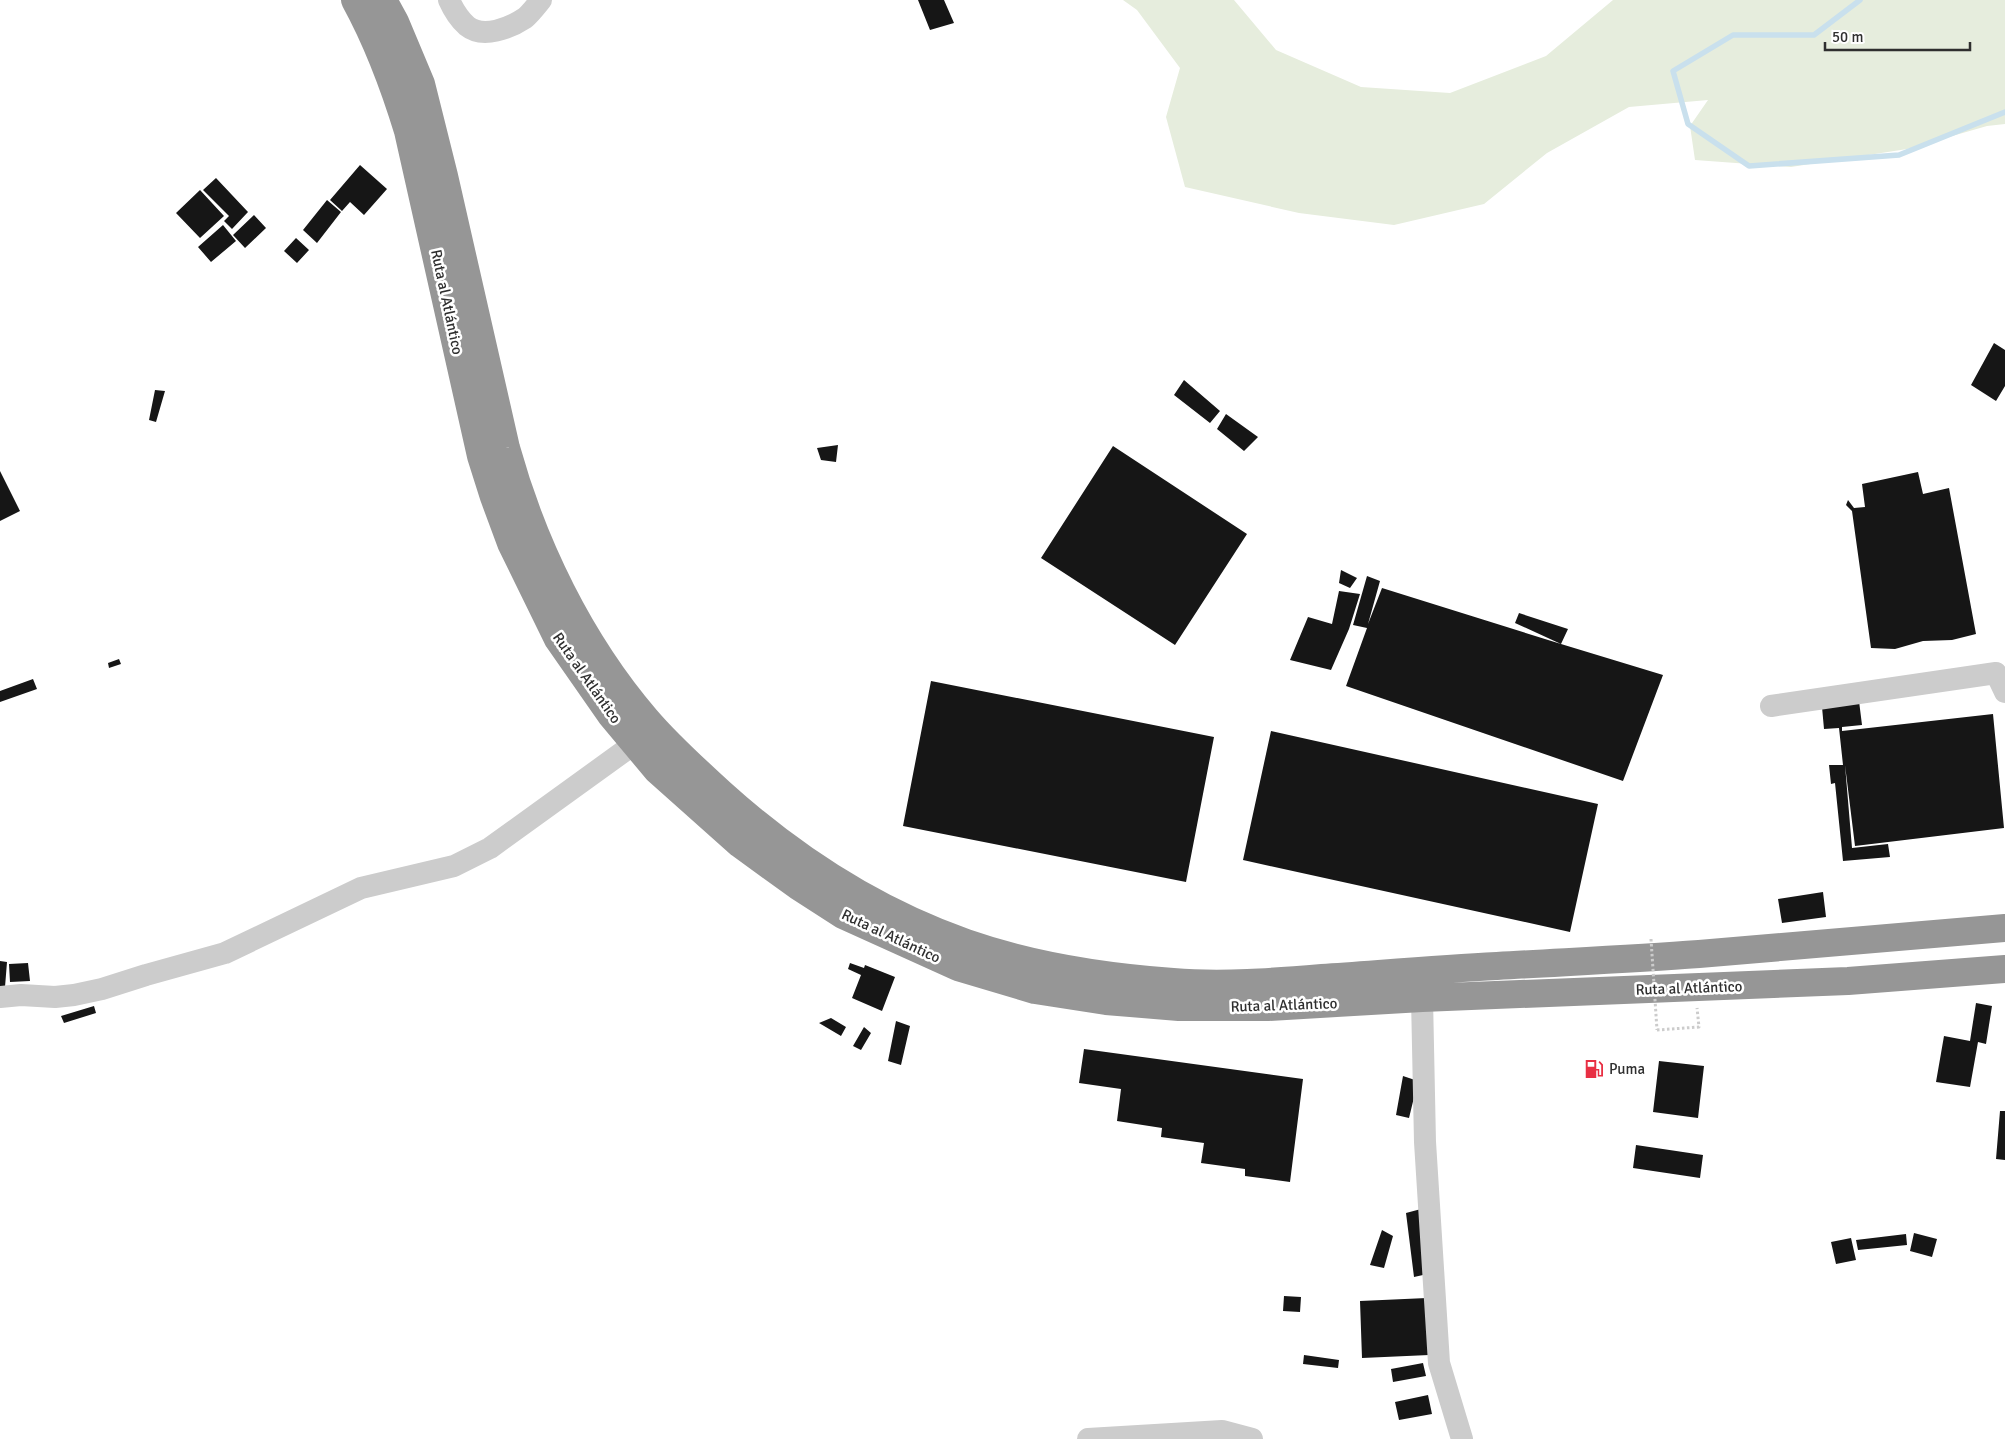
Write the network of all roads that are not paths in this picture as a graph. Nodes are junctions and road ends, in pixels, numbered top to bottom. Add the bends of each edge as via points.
1 (355, 0) edge
2 (383, 0) edge
3 (449, 0) edge
4 (541, 0) edge
5 (2005, 692) edge
6 (1770, 706) dead end
7 (634, 744) junction
8 (2005, 928) edge
9 (1872, 940) junction
10 (2005, 969) edge
11 (1696, 988) junction
12 (0, 997) edge
13 (1422, 998) junction
14 (1088, 1439) edge
15 (1252, 1439) edge
16 (1462, 1439) edge

1 - 7 highway, Ruta al Atlántico via 394,83 408,131 481,456 504,525 558,639 588,685
2 - 9 highway, Ruta al Atlántico via 421,84 506,448 516,483 554,576 606,667 644,717 674,750 753,822 810,865 856,894 968,944 1042,964 1178,983 1268,982
3 - 4 street via 468,27 484,32 504,29 520,21
5 - 6 street via 1996,673
7 - 12 street via 490,848 454,866 361,888 225,953 102,989 55,997
7 - 13 highway, Ruta al Atlántico via 657,770 733,838 798,886 843,915 958,967 1035,990 1170,1007
8 - 9 highway, Ruta al Atlántico
9 - 11 highway via 1822,954 1690,961 1682,968 1682,978 1690,988
10 - 11 highway, Ruta al Atlántico
11 - 13 highway, Ruta al Atlántico
13 - 16 street via 1425,1142 1440,1364
14 - 15 street via 1222,1431

